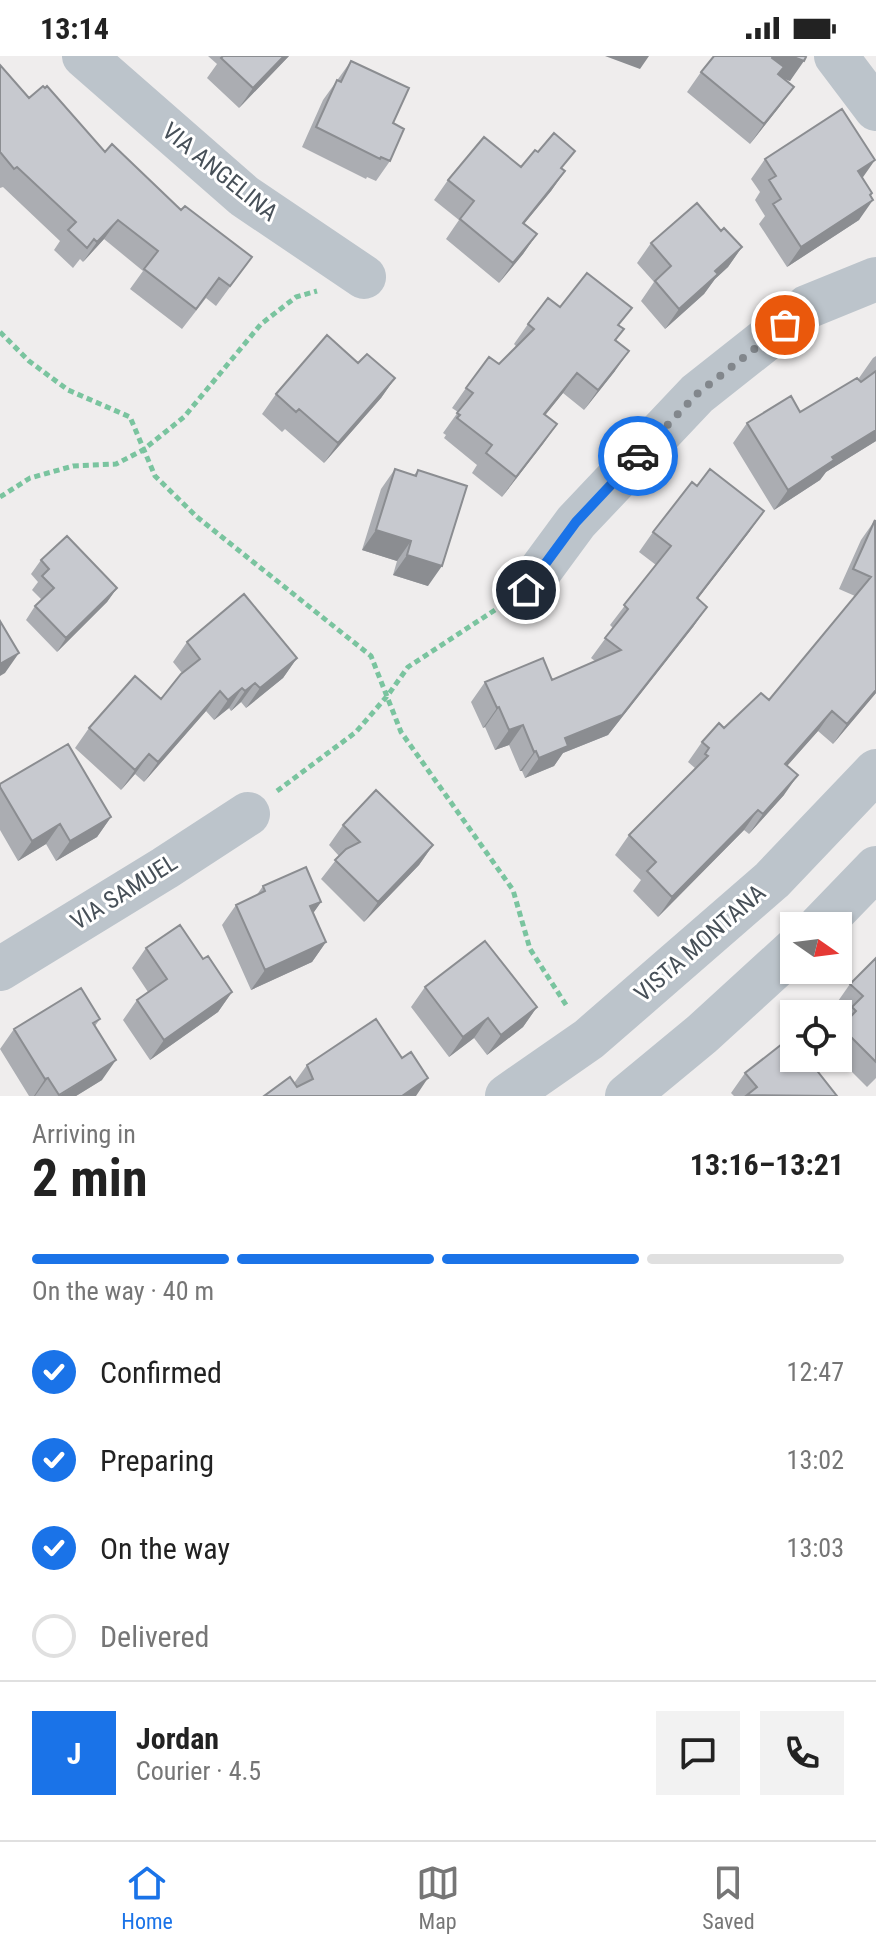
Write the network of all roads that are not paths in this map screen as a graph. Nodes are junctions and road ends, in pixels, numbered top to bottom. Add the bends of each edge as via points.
1 (84, 56) edge
2 (836, 56) edge
3 (876, 109) edge
4 (364, 277) road end
5 (876, 279) edge
6 (526, 590) road end
7 (876, 771) edge
8 (248, 814) road end
9 (876, 868) edge
10 (834, 912) edge
11 (780, 963) edge
12 (0, 969) edge
13 (507, 1096) edge
14 (627, 1096) edge

1 - 4 street, VIA ANGELINA via 244,196
2 - 3 street
5 - 6 street via 807,307 697,394 576,522
7 - 13 street, VISTA MONTANA via 772,880 589,1039
8 - 12 street, VIA SAMUEL
9 - 10 street
11 - 14 street

